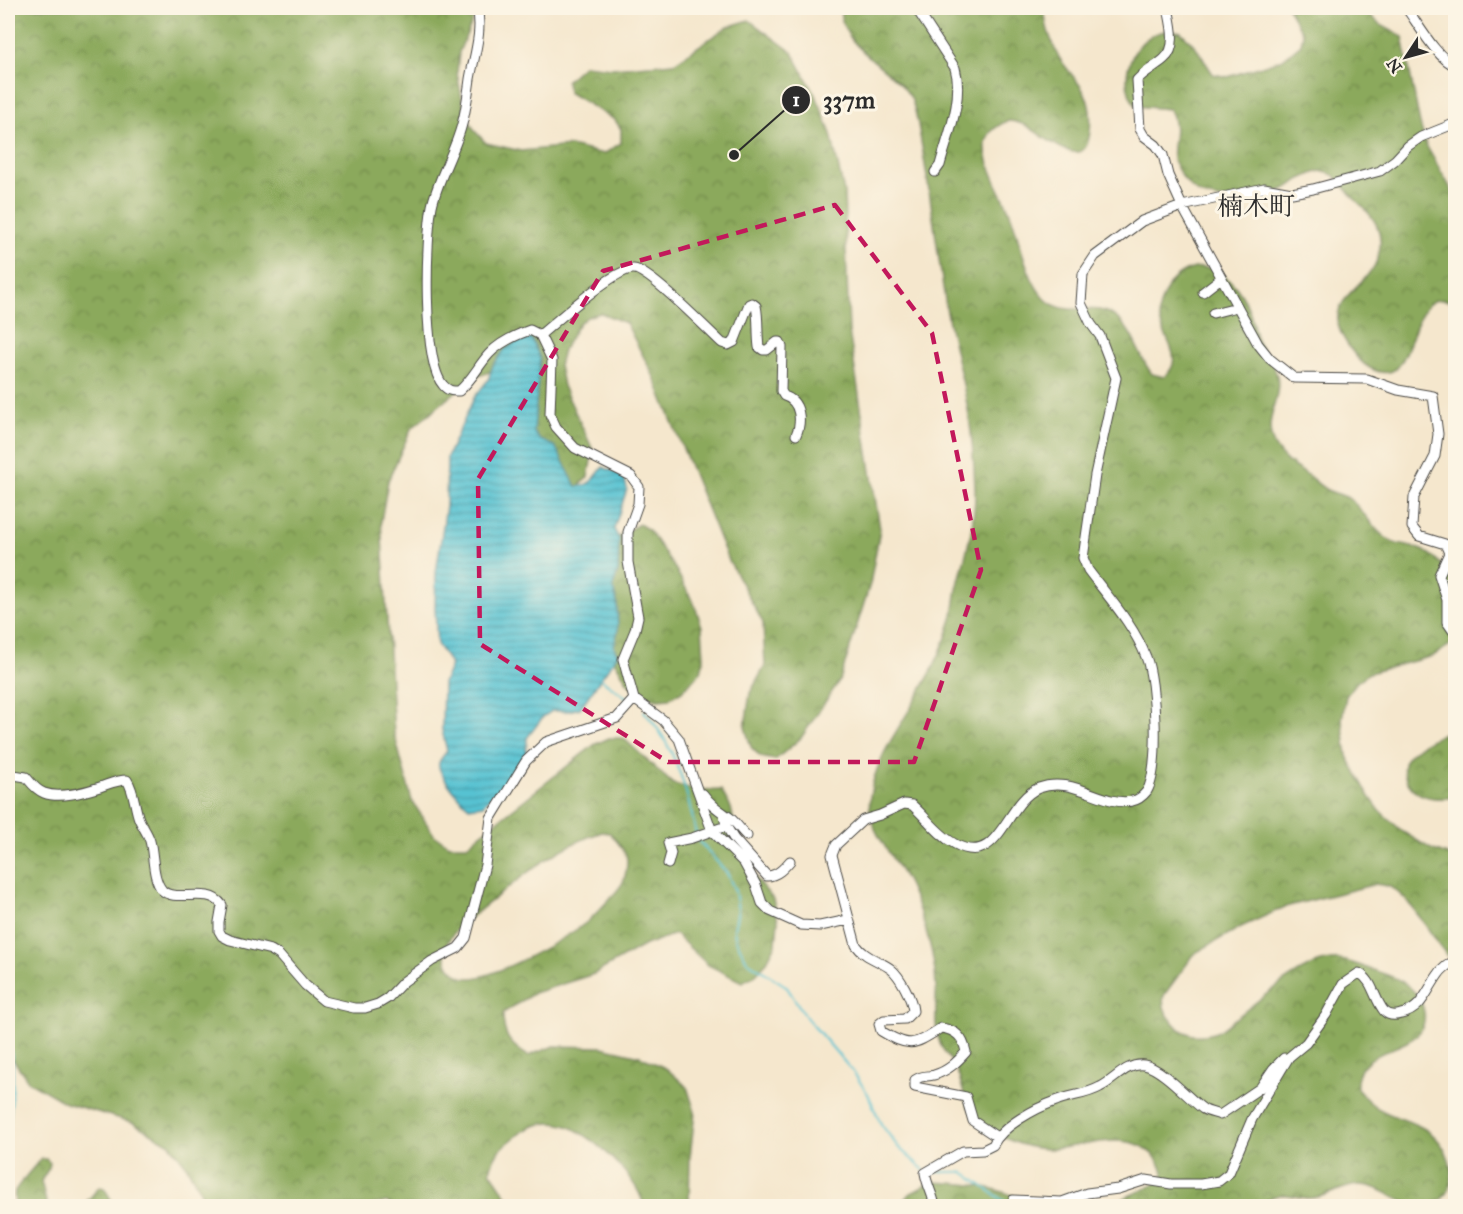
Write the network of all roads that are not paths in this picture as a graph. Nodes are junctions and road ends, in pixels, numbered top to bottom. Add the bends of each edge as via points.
1 (477, 8) edge
2 (916, 8) edge
3 (1168, 8) edge
4 (1403, 8) edge
5 (1455, 66) edge
6 (1455, 123) edge
7 (935, 172) dead end
8 (1182, 206) junction
9 (1221, 278) junction
10 (1203, 292) dead end
11 (1237, 307) junction
12 (1213, 313) dead end
13 (540, 335) junction
14 (796, 435) dead end
15 (1455, 635) edge
16 (634, 699) junction
17 (8, 774) edge
18 (695, 783) junction
19 (724, 815) junction
20 (726, 826) junction
21 (709, 832) junction
22 (747, 836) dead end
23 (790, 861) dead end
24 (668, 864) dead end
25 (848, 920) junction
26 (1455, 960) edge
27 (1306, 1043) junction
28 (997, 1137) junction
29 (935, 1206) edge
30 (1009, 1206) edge

1 - 13 street via 478,39 462,124 433,203 427,239 430,343 442,385 459,391 500,345 530,330
2 - 7 street via 955,68 958,79 958,97
3 - 8 street via 1172,38 1169,53 1137,80 1137,91 1140,129 1163,155
4 - 5 street via 1438,52
6 - 8 street via 1421,137 1380,171 1292,193 1264,188
8 - 9 street
8 - 25 street via 1142,221 1095,256 1083,274 1082,303 1116,378 1095,475 1083,558 1146,657 1155,742 1147,791 1138,799 1122,802 1074,787 1040,788 1023,797 995,840 980,849 954,844 912,805 904,804 863,820 836,845 832,855
9 - 10 street
9 - 11 street
11 - 12 street
11 - 15 street via 1270,359 1294,378 1367,379 1433,396 1438,434 1435,456 1414,497 1412,527 1419,536 1445,544 1449,553 1439,575 1447,600 1447,622
13 - 14 street via 614,276 628,270 636,269 653,280 728,345 734,342 744,312 752,303 758,314 759,347 767,350 777,342 782,347 781,391 797,407 800,427
13 - 16 street via 552,360 550,414 556,427 576,448 632,476 639,487 638,504 628,532 628,562 638,617 623,659
16 - 17 street via 618,718 546,742 526,761 492,818 485,865 466,938 458,948 432,961 388,998 365,1008 324,1001 304,985 279,955 222,936 222,905 217,899 164,892 158,884 150,842 127,780 58,794 45,793 26,777
16 - 18 street via 672,728
18 - 19 street
18 - 21 street
19 - 20 street
19 - 22 street
20 - 21 street
20 - 23 street via 767,876 783,870
21 - 24 street via 668,843
21 - 25 street via 744,863 762,903 770,911 801,925 820,926
25 - 28 street via 862,954 893,970 912,1003 914,1011 905,1019 884,1020 879,1024 881,1031 904,1043 917,1043 941,1028 951,1029 964,1041 966,1052 952,1067 922,1076 915,1080 915,1088 966,1097 973,1121
26 - 27 street via 1439,973 1418,1006 1395,1016 1382,1009 1365,976 1359,973 1349,978
27 - 28 street via 1295,1047 1260,1088 1220,1115 1204,1110 1147,1066 1135,1065 1099,1088 1055,1101 1023,1117
27 - 30 street via 1289,1057 1252,1119 1229,1173 1219,1181 1171,1184 1146,1180 1062,1202 1013,1200
28 - 29 street via 993,1145 983,1150 963,1151 925,1173

